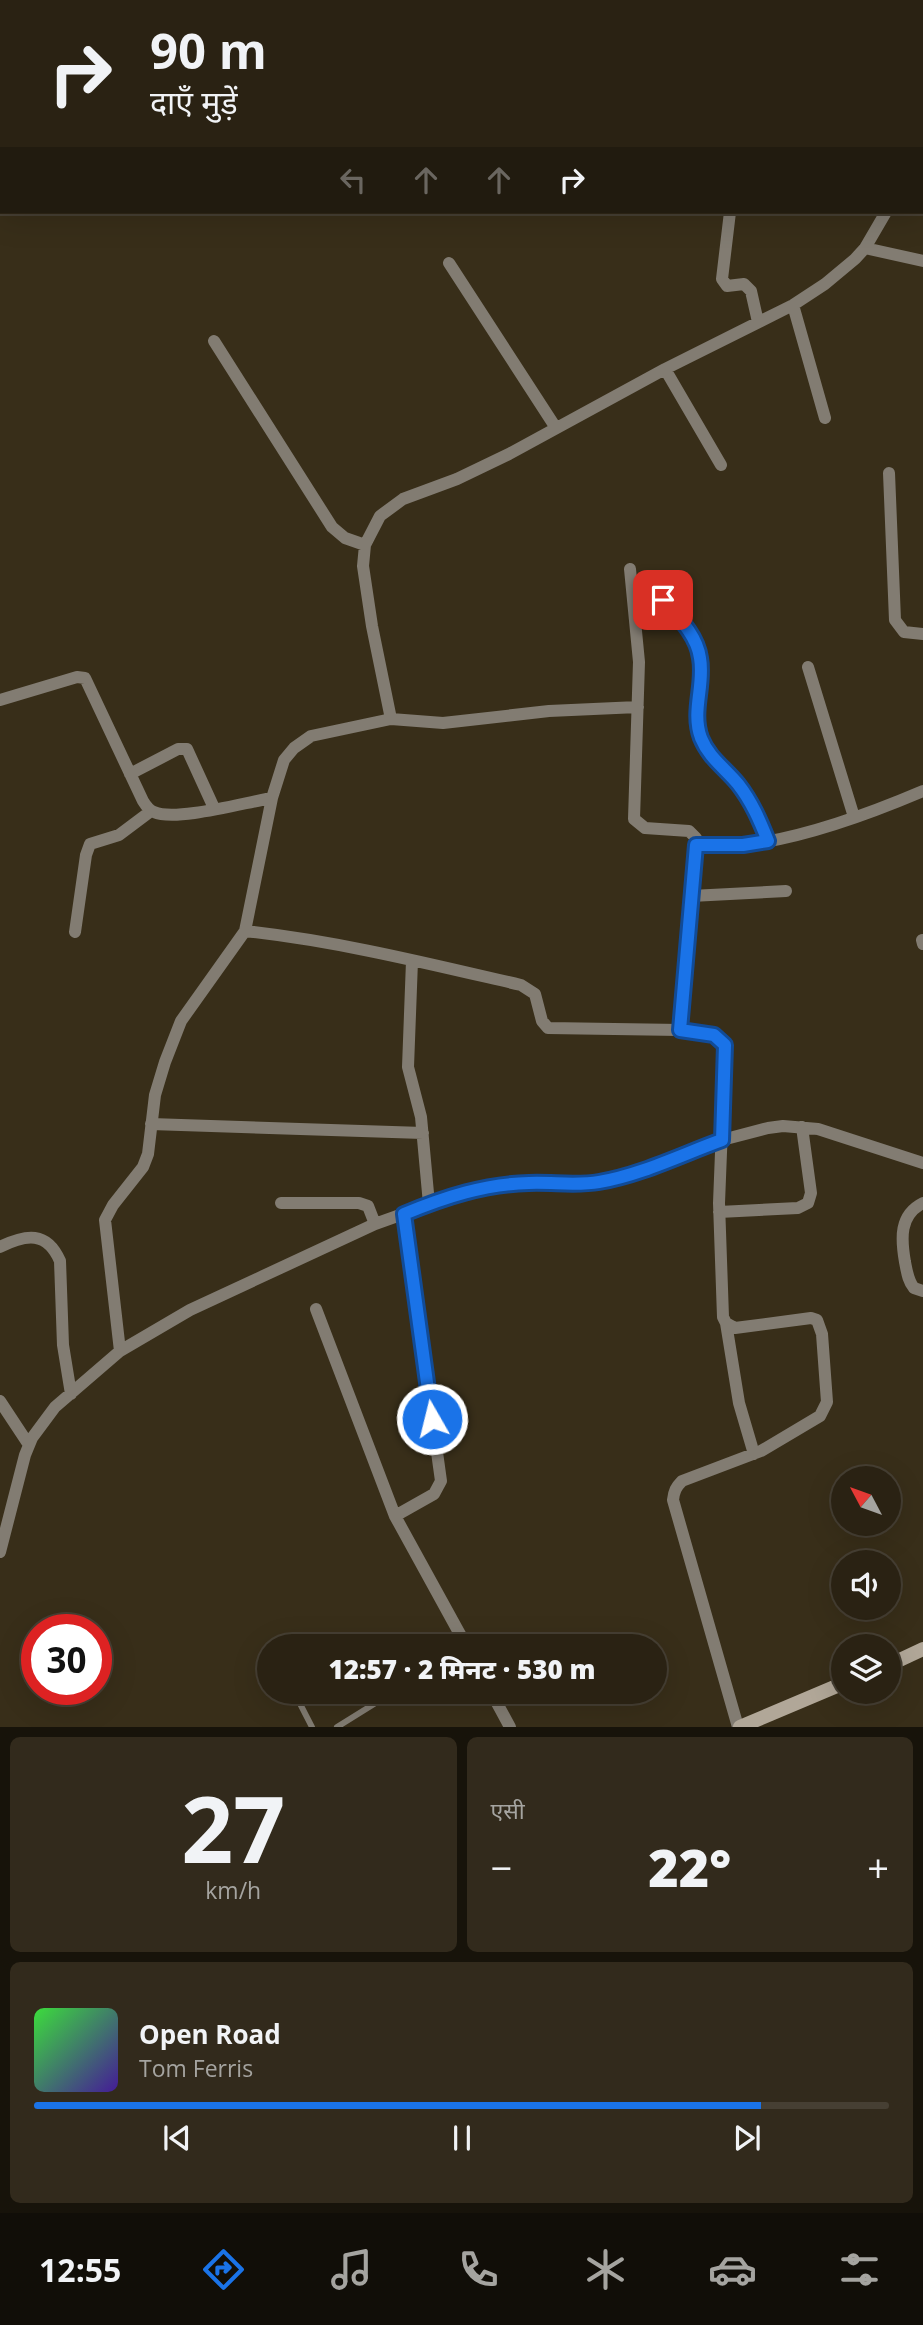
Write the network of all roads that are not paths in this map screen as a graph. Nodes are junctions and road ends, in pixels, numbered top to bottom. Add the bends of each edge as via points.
1 (730, 214) edge
2 (885, 214) edge
3 (865, 248) junction
4 (923, 261) edge
5 (449, 263) dead end
6 (793, 305) junction
7 (758, 322) junction
8 (214, 341) dead end
9 (665, 369) junction
10 (825, 418) dead end
11 (556, 428) junction
12 (721, 466) dead end
13 (889, 473) dead end
14 (365, 545) junction
15 (630, 569) dead end
16 (663, 600) dead end
17 (923, 634) edge
18 (808, 667) dead end
19 (0, 700) edge
20 (638, 708) junction
21 (391, 719) junction
22 (130, 774) junction
23 (923, 791) edge
24 (272, 798) junction
25 (214, 808) junction
26 (152, 811) junction
27 (855, 817) junction
28 (768, 841) junction
29 (696, 845) junction
30 (786, 891) dead end
31 (691, 897) junction
32 (245, 931) junction
33 (75, 932) dead end
34 (412, 961) junction
35 (680, 1030) junction
36 (151, 1124) junction
37 (802, 1127) junction
38 (423, 1133) junction
39 (722, 1140) junction
40 (923, 1163) edge
41 (281, 1203) dead end
42 (923, 1203) edge
43 (429, 1204) junction
44 (719, 1212) junction
45 (404, 1214) junction
46 (375, 1224) junction
47 (0, 1247) edge
48 (923, 1291) edge
49 (316, 1309) dead end
50 (726, 1323) junction
51 (120, 1351) junction
52 (71, 1394) junction
53 (0, 1401) edge
54 (29, 1445) junction
55 (754, 1454) junction
56 (5, 1512) edge
57 (395, 1516) junction
58 (0, 1552) edge
59 (460, 1634) edge
60 (923, 1649) edge
61 (901, 1659) edge
62 (831, 1689) edge
63 (300, 1704) edge
64 (374, 1704) dead end
65 (498, 1704) edge
66 (312, 1727) edge
67 (337, 1727) edge
68 (510, 1727) edge
69 (739, 1727) edge

1 - 7 street via 722,279 727,286 750,288
2 - 3 street
3 - 4 street
3 - 6 street via 839,274
5 - 11 street
6 - 7 street
6 - 10 street
7 - 9 street
8 - 14 street via 332,527
9 - 11 street
9 - 12 street
11 - 14 street via 457,479 389,507
13 - 17 street via 895,620 904,632
14 - 21 street via 363,566
15 - 20 street via 638,639
16 - 28 street via 687,628 700,657 696,710 700,737 754,807
18 - 27 street
19 - 22 street via 86,678
20 - 21 street via 549,711 443,723
20 - 29 street via 634,819 645,828 689,831
21 - 24 street via 304,740 284,760
22 - 25 street via 178,749 187,749
22 - 26 street
23 - 27 street
24 - 25 street
24 - 32 street
25 - 26 street via 180,815
26 - 33 street via 119,835 90,844
27 - 28 street
28 - 29 street
29 - 31 street
30 - 31 street
31 - 35 street
32 - 34 street
32 - 36 street via 181,1021 162,1071
34 - 35 street via 529,989 538,998 548,1028
34 - 38 street via 408,1067
35 - 39 street via 714,1035 725,1045
36 - 38 street
36 - 51 street via 143,1167 105,1220
37 - 39 street via 768,1128
37 - 40 street
37 - 44 street via 811,1193 808,1203 798,1208
38 - 43 street
39 - 43 street via 618,1178 584,1184 506,1184
39 - 44 street
41 - 46 street via 359,1203 368,1206
42 - 48 street via 905,1222 901,1241 909,1279 914,1288
43 - 45 street
44 - 50 street
45 - 46 street
45 - 57 street via 441,1481 434,1494
46 - 51 street via 202,1304
47 - 52 street via 23,1238 39,1238 56,1251
49 - 57 street
50 - 55 street via 739,1403
50 - 55 street via 740,1328 803,1317 820,1324 825,1409 813,1422
51 - 52 street
52 - 54 street via 55,1407
53 - 54 street
54 - 56 street
55 - 69 street via 682,1481 673,1500
56 - 58 street
57 - 59 street
60 - 61 main road
62 - 69 main road
63 - 66 lane
64 - 67 lane
65 - 68 street

